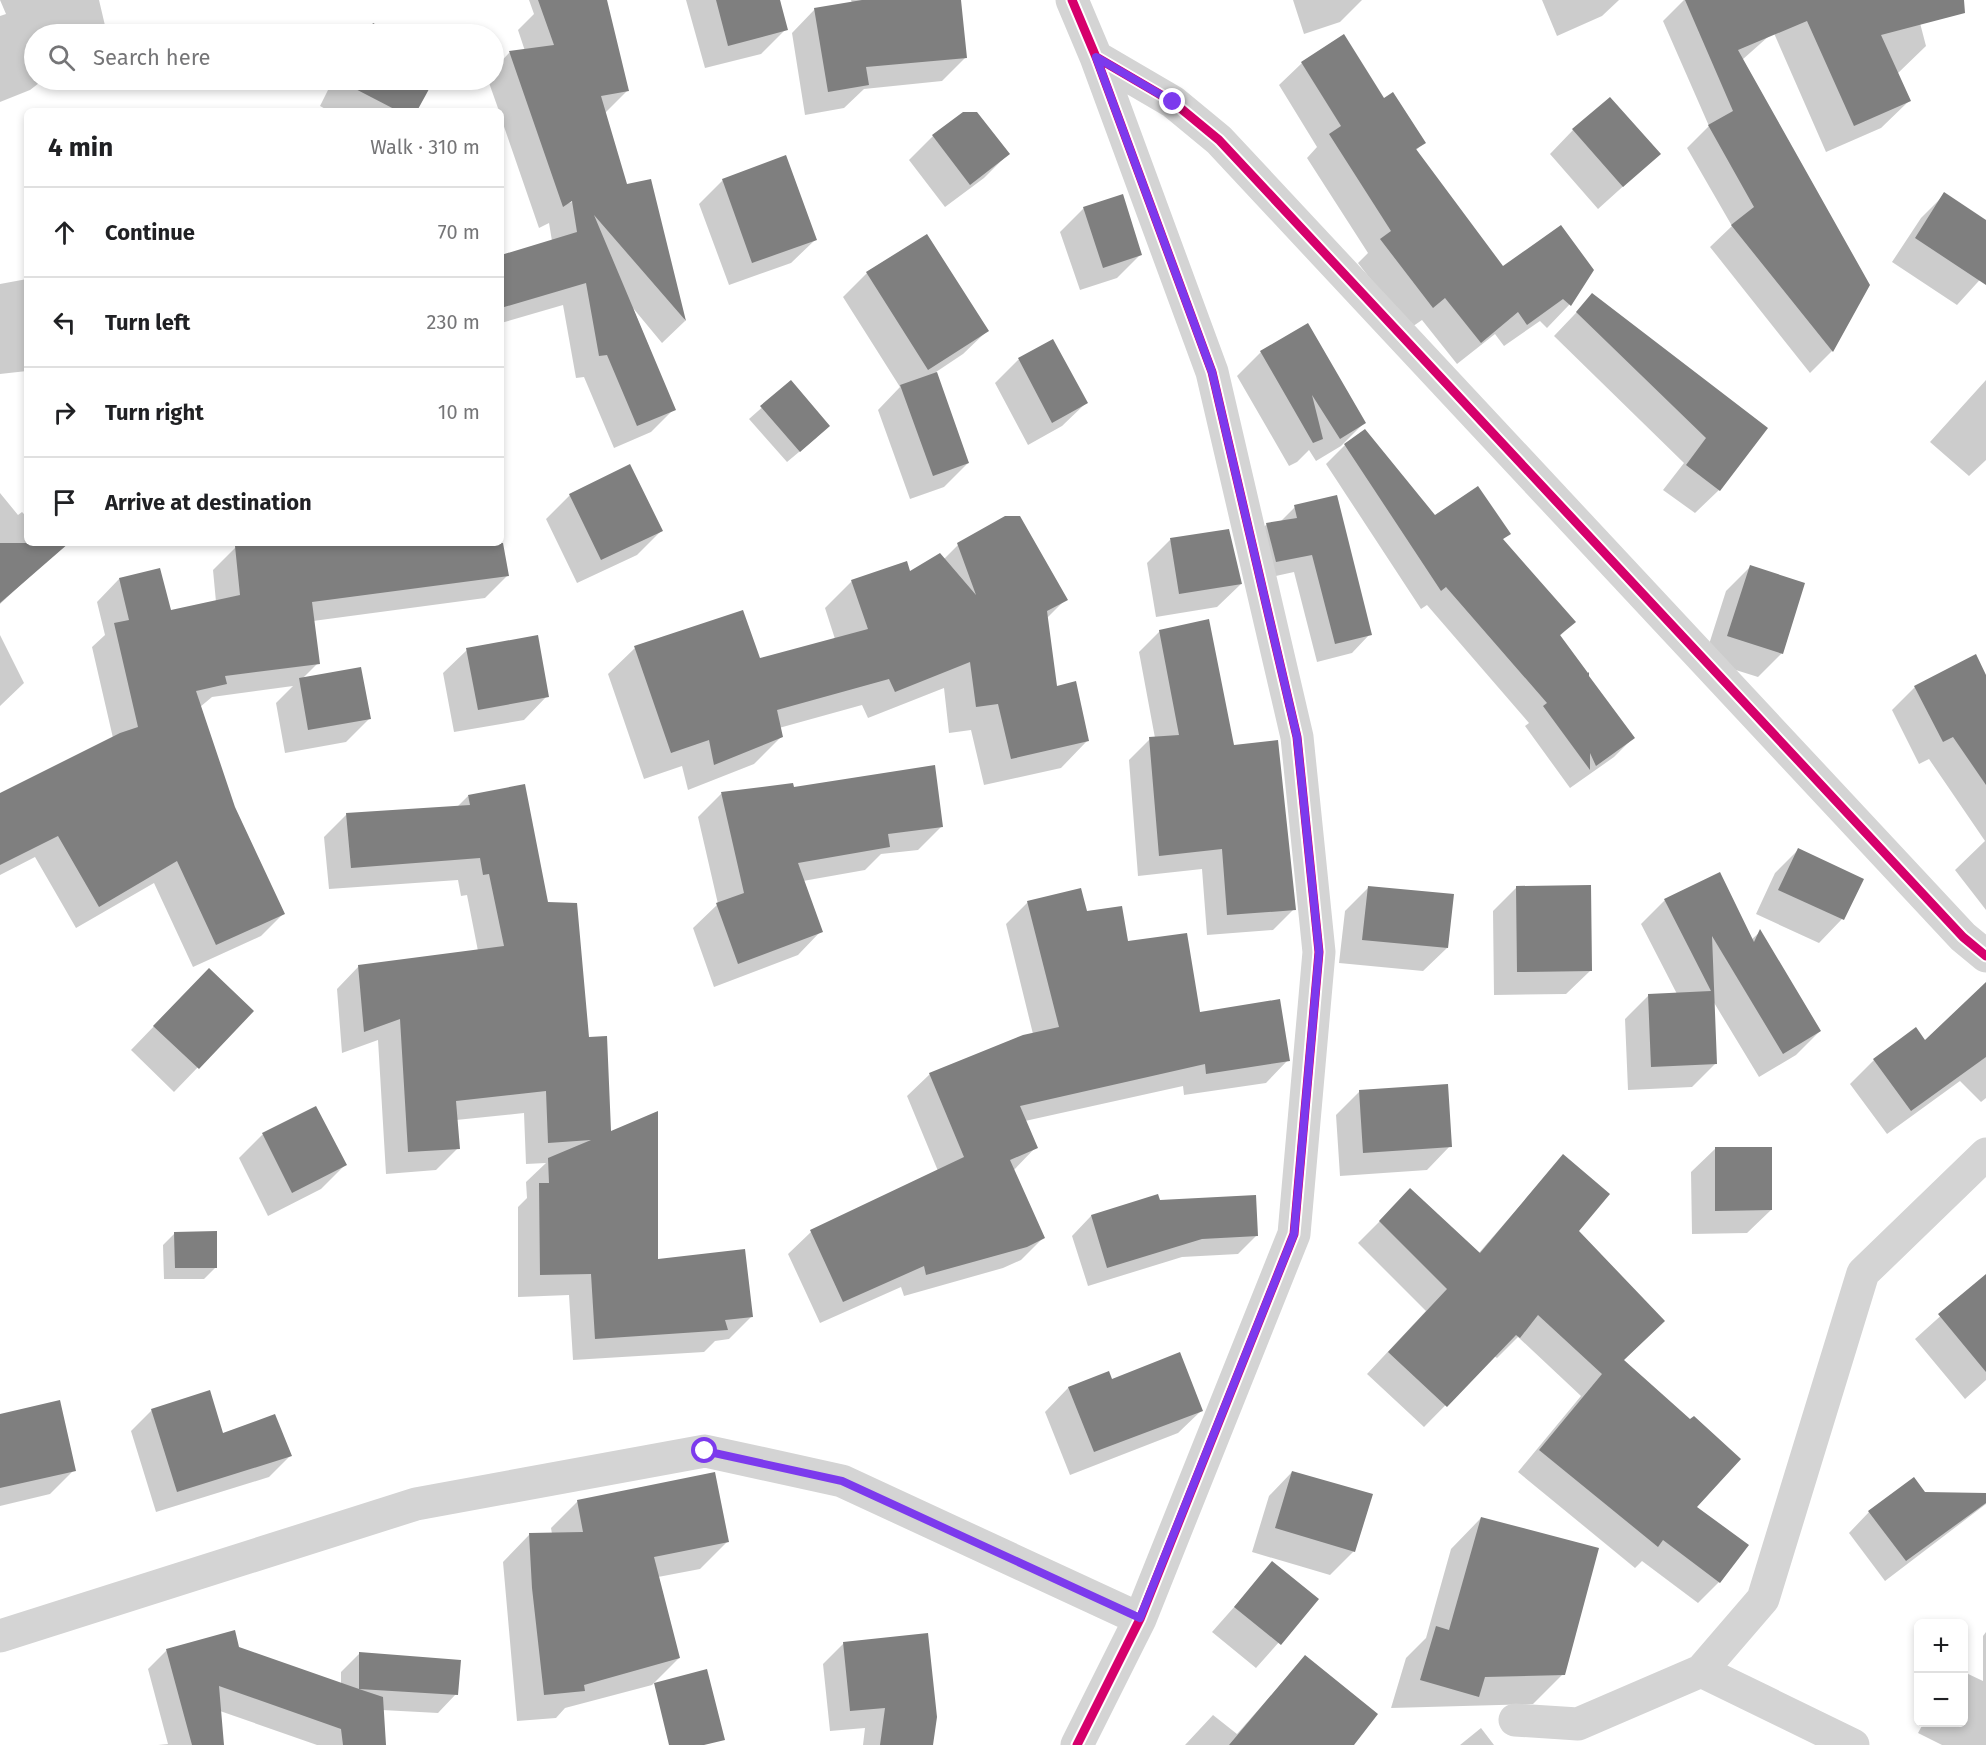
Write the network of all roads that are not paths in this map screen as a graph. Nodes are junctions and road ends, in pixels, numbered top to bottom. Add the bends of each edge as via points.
1 (1072, 0) edge
2 (1096, 57) junction
3 (1986, 956) edge
4 (1986, 1154) edge
5 (1140, 1618) junction
6 (0, 1636) edge
7 (1701, 1671) junction
8 (1515, 1720) dead end
9 (1077, 1745) edge
10 (1853, 1745) edge

1 - 2 street
2 - 3 street via 1173,102 1219,140 1963,937
2 - 5 street via 1212,372 1297,737 1319,952 1294,1234
4 - 7 street via 1863,1273 1763,1599
5 - 6 street via 842,1481 705,1451 416,1504
5 - 9 street
7 - 8 street via 1578,1724
7 - 10 street

